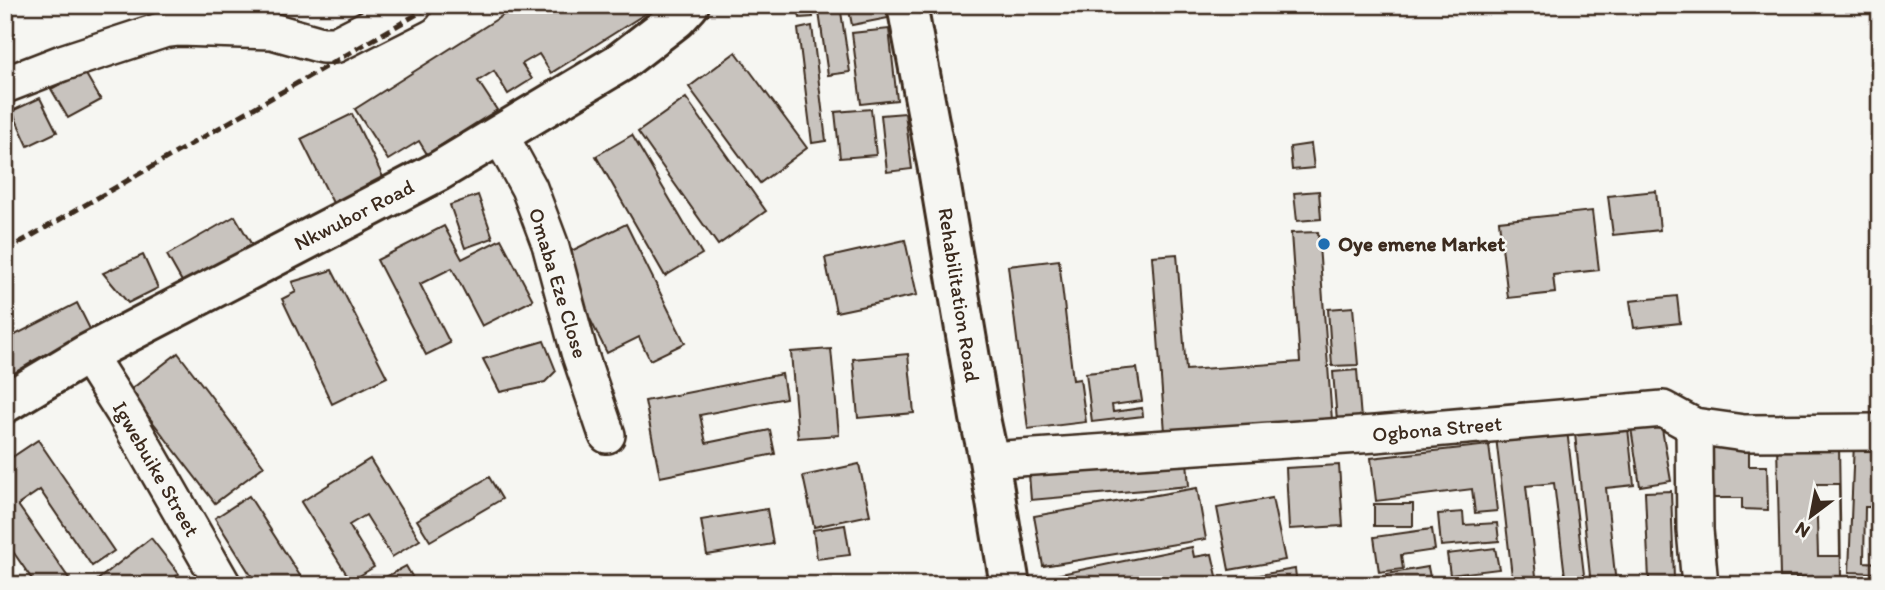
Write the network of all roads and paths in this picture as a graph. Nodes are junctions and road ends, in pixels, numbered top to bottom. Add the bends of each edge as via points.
1 (414, 5) edge
2 (689, 5) edge
3 (907, 5) edge
4 (5, 85) edge
5 (500, 135) junction
6 (86, 354) junction
7 (5, 403) edge
8 (1694, 426) junction
9 (1880, 432) edge
10 (607, 435) dead end
11 (989, 460) junction
12 (223, 585) edge
13 (1010, 585) edge
14 (1700, 585) edge

1 - 4 street via 335,46 272,31 179,28
2 - 5 street, Nkwubor Road via 618,63
3 - 11 street, Rehabilitation Road
5 - 6 street, Nkwubor Road
5 - 10 street, Omaba Eze Close via 529,188 550,244
6 - 7 street, Nkwubor Road
6 - 12 street, Igwebuike Street
8 - 9 street, Ogbona Street via 1744,433
8 - 11 street, Ogbona Street via 1663,409
8 - 14 street
11 - 13 street, Rehabilitation Road

